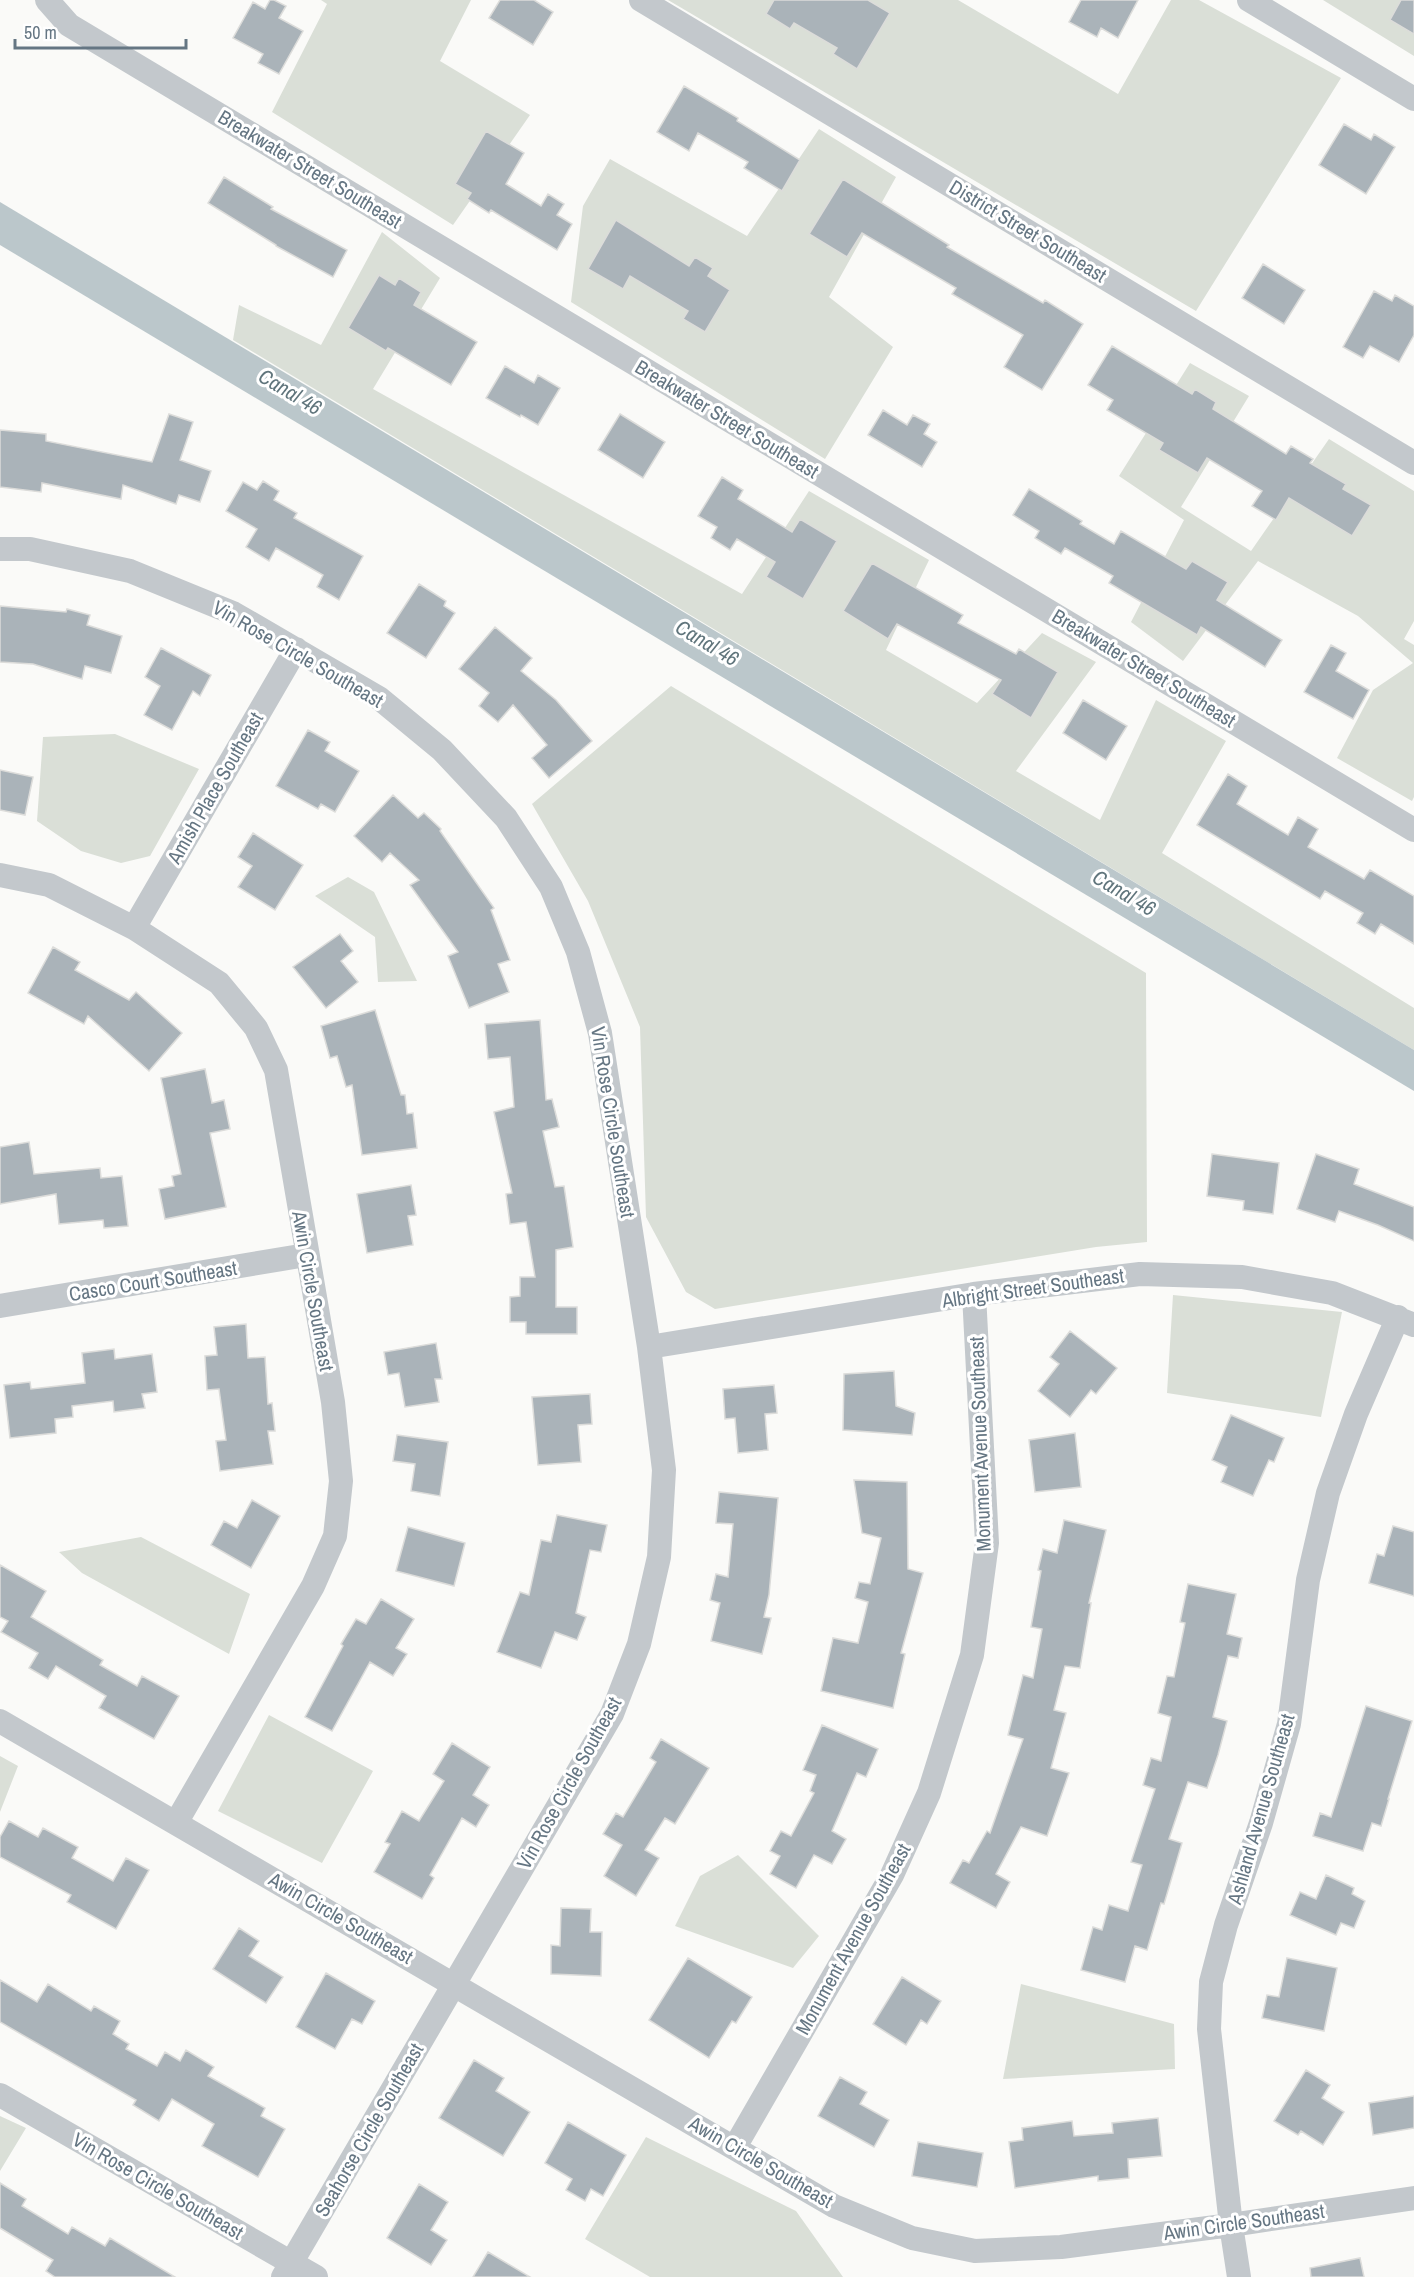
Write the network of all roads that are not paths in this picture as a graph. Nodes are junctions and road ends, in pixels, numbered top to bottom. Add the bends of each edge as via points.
1 (46, 0) edge
2 (641, 0) edge
3 (1249, 0) edge
4 (1414, 99) edge
5 (1414, 463) edge
6 (0, 549) edge
7 (296, 649) junction
8 (1414, 830) edge
9 (0, 875) edge
10 (134, 928) junction
11 (306, 1255) junction
12 (975, 1294) junction
13 (0, 1306) edge
14 (1406, 1321) edge
15 (649, 1347) junction
16 (0, 1720) edge
17 (176, 1823) junction
18 (455, 1983) junction
19 (0, 2095) edge
20 (735, 2147) junction
21 (1414, 2198) edge
22 (1231, 2225) junction
23 (287, 2270) edge
24 (316, 2277) edge
25 (1239, 2277) edge

1 - 8 street, Breakwater Street Southeast via 69,25
2 - 5 street, District Street Southeast
3 - 4 street
6 - 7 street, Vin Rose Circle Southeast via 30,549 130,570 233,613
7 - 10 street, Amish Place Southeast
7 - 15 street, Vin Rose Circle Southeast via 379,698 442,750 506,818 551,887 578,952 600,1033
9 - 10 street, Awin Circle Southeast via 49,885
10 - 11 street, Awin Circle Southeast via 219,983 256,1028 276,1070
11 - 13 street, Casco Court Southeast
11 - 17 street, Awin Circle Southeast via 333,1402 341,1481 334,1536 313,1586
12 - 14 street, Albright Street Southeast via 1140,1274 1242,1277 1332,1293
12 - 15 street, Albright Street Southeast
12 - 20 street, Monument Avenue Southeast via 987,1543 972,1655 929,1793 892,1875
14 - 22 street, Ashland Avenue Southeast via 1356,1414 1328,1493 1308,1580 1289,1724 1211,1982 1209,2029
15 - 18 street, Vin Rose Circle Southeast via 664,1470 659,1557 639,1644 612,1714
16 - 17 street, Awin Circle Southeast
17 - 18 street, Awin Circle Southeast
18 - 20 street, Awin Circle Southeast
18 - 23 street, Seahorse Circle Southeast
19 - 23 street, Vin Rose Circle Southeast
20 - 22 street, Awin Circle Southeast via 834,2206 912,2238 975,2251 1061,2247
21 - 22 street, Awin Circle Southeast
22 - 25 street, Ashland Avenue Southeast
23 - 24 street, Vin Rose Circle Southeast

